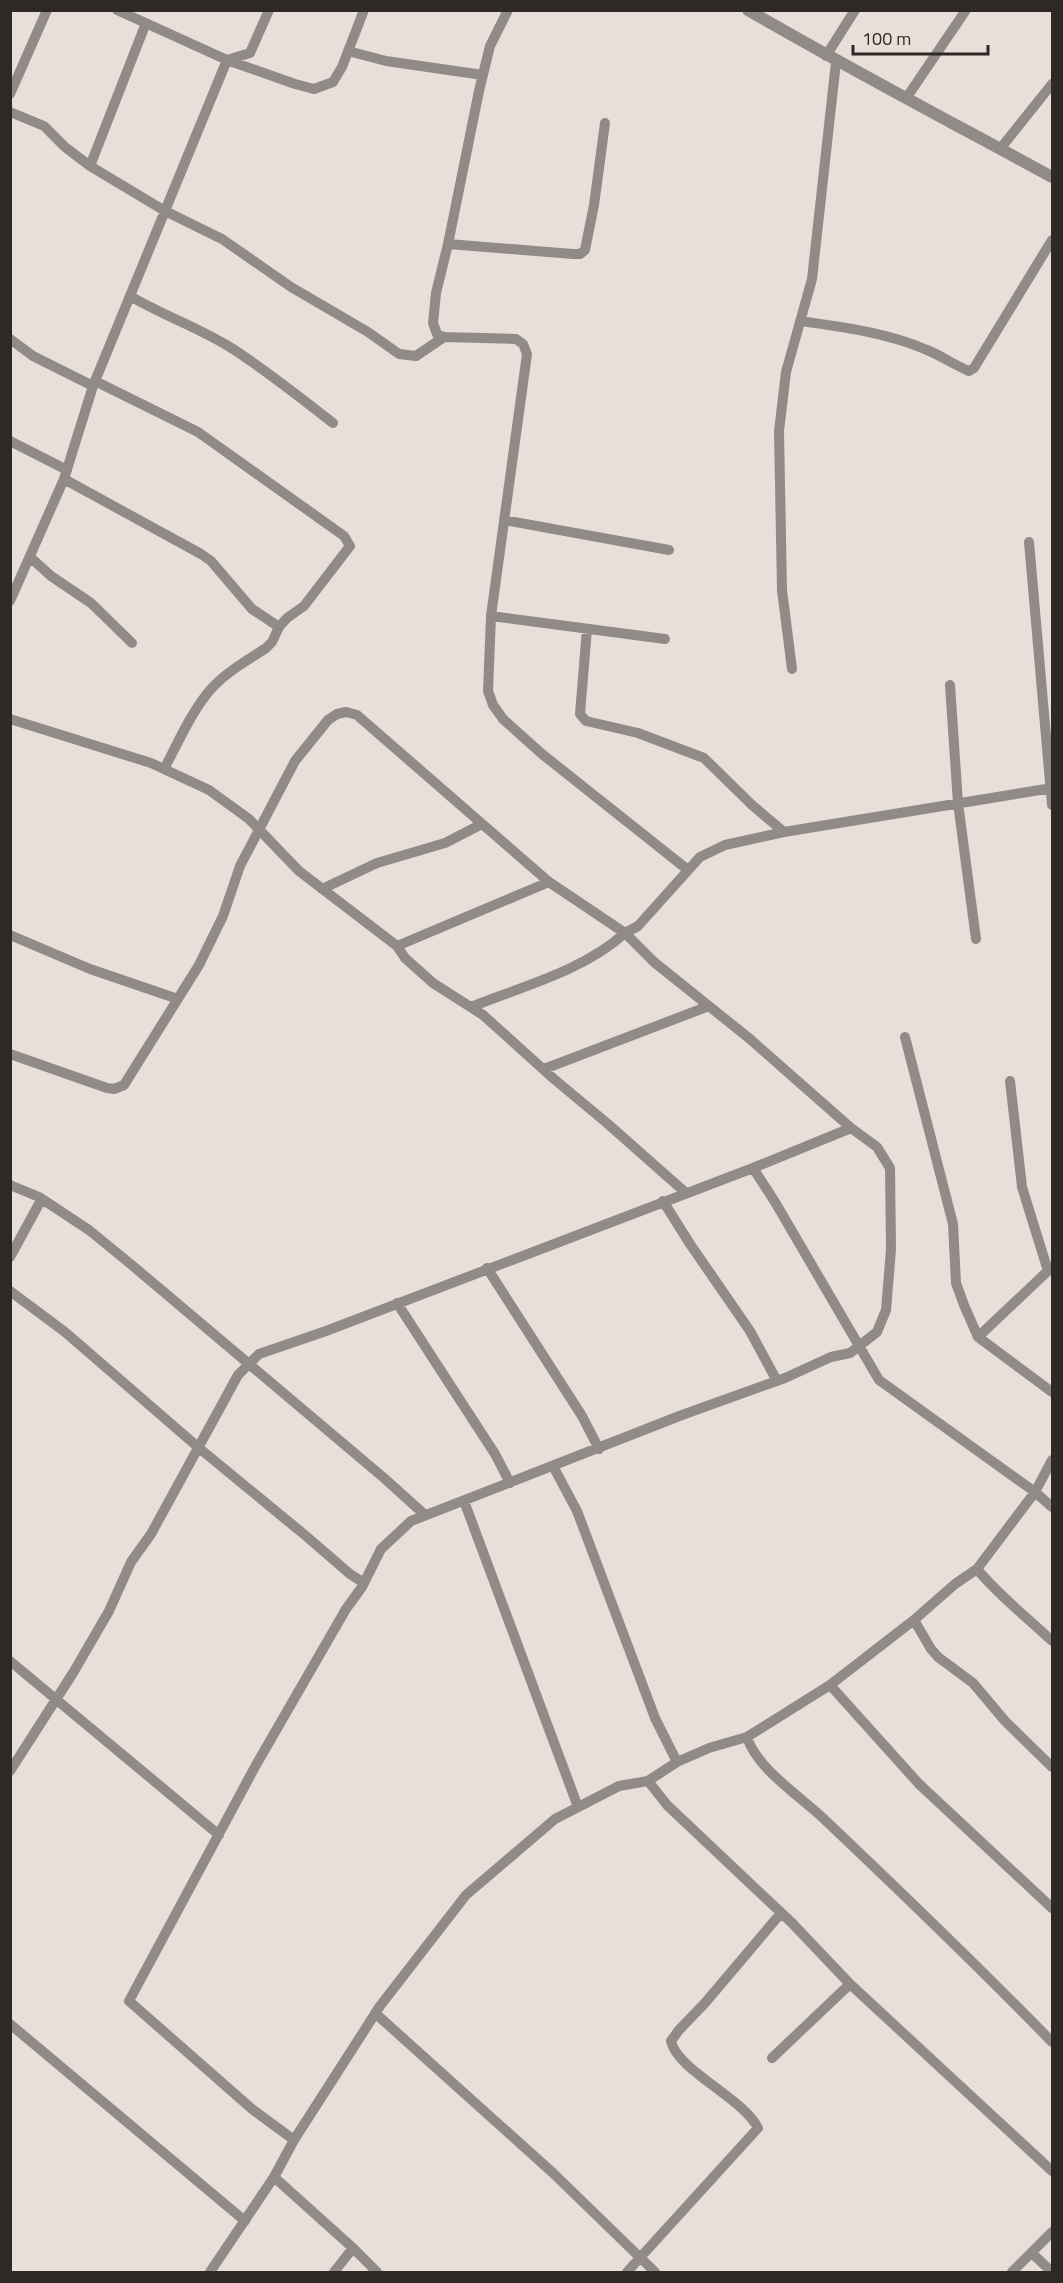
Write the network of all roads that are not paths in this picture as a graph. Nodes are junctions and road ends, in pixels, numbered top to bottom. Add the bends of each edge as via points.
1 (47, 10) edge
2 (117, 10) edge
3 (269, 10) edge
4 (364, 10) edge
5 (508, 10) edge
6 (748, 10) edge
7 (855, 10) edge
8 (966, 10) edge
9 (146, 23) junction
10 (348, 51) junction
11 (831, 59) junction
12 (227, 60) junction
13 (483, 75) junction
14 (1053, 84) edge
15 (10, 93) edge
16 (907, 98) junction
17 (10, 112) edge
18 (605, 123) dead end
19 (1000, 148) junction
20 (90, 166) junction
21 (1053, 177) edge
22 (165, 210) junction
23 (1053, 240) edge
24 (448, 244) junction
25 (130, 296) junction
26 (800, 321) junction
27 (444, 337) junction
28 (10, 339) edge
29 (95, 384) junction
30 (333, 423) dead end
31 (10, 441) edge
32 (66, 474) junction
33 (504, 520) junction
34 (1029, 542) dead end
35 (669, 550) dead end
36 (30, 557) junction
37 (10, 602) edge
38 (491, 616) junction
39 (279, 627) junction
40 (588, 629) junction
41 (665, 639) dead end
42 (132, 643) dead end
43 (792, 669) dead end
44 (950, 685) dead end
45 (10, 719) edge
46 (164, 769) junction
47 (1052, 788) edge
48 (958, 803) junction
49 (1053, 805) edge
50 (482, 824) junction
51 (261, 830) junction
52 (784, 832) junction
53 (688, 870) junction
54 (549, 882) junction
55 (321, 889) junction
56 (625, 933) junction
57 (10, 935) edge
58 (976, 939) dead end
59 (397, 946) junction
60 (178, 999) junction
61 (709, 1006) junction
62 (471, 1007) junction
63 (905, 1037) dead end
64 (10, 1054) edge
65 (544, 1069) junction
66 (1010, 1081) dead end
67 (851, 1128) junction
68 (753, 1168) junction
69 (10, 1185) edge
70 (686, 1193) junction
71 (39, 1197) junction
72 (663, 1201) junction
73 (10, 1257) edge
74 (487, 1268) junction
75 (1050, 1269) edge
76 (10, 1291) edge
77 (397, 1303) junction
78 (978, 1337) junction
79 (858, 1346) junction
80 (248, 1363) junction
81 (777, 1381) junction
82 (1053, 1392) edge
83 (199, 1448) junction
84 (599, 1449) junction
85 (1053, 1460) edge
86 (554, 1466) junction
87 (510, 1483) junction
88 (1035, 1492) junction
89 (464, 1501) junction
90 (1053, 1506) edge
91 (425, 1515) junction
92 (977, 1569) junction
93 (364, 1583) junction
94 (914, 1620) junction
95 (1053, 1641) edge
96 (10, 1661) edge
97 (830, 1685) junction
98 (56, 1699) junction
99 (747, 1737) junction
100 (677, 1762) junction
101 (1053, 1767) edge
102 (10, 1772) edge
103 (648, 1781) junction
104 (578, 1807) junction
105 (219, 1835) junction
106 (1053, 1908) edge
107 (781, 1913) junction
108 (850, 1984) junction
109 (375, 2013) junction
110 (10, 2024) edge
111 (1053, 2042) edge
112 (772, 2058) dead end
113 (294, 2140) junction
114 (1053, 2171) edge
115 (274, 2177) junction
116 (245, 2221) junction
117 (1053, 2232) edge
118 (353, 2248) junction
119 (1032, 2253) junction
120 (639, 2256) junction
121 (210, 2272) edge
122 (334, 2272) edge
123 (377, 2272) edge
124 (627, 2272) edge
125 (655, 2272) edge
126 (1012, 2272) edge
127 (1052, 2272) edge

1 - 15 street
2 - 9 street
3 - 12 street via 250,53
4 - 10 street
5 - 13 street via 490,46
6 - 11 street
7 - 11 street
8 - 16 street
9 - 12 street
9 - 20 street
10 - 12 street via 333,82 314,89
10 - 13 street via 386,62
11 - 16 street
11 - 26 street via 812,279
12 - 22 street
13 - 24 street
14 - 19 street
16 - 19 street
17 - 20 street via 44,126
18 - 24 street via 594,205 585,250 580,254
19 - 21 street
20 - 22 street
22 - 25 street
22 - 27 street via 222,239 399,354 416,356
23 - 26 street via 969,371 904,341
24 - 27 street via 435,293 433,323 437,334
25 - 29 street
25 - 30 street via 232,348
26 - 43 street via 786,372 779,431 782,590
27 - 33 street via 516,339 524,344 527,354
28 - 29 street via 33,356
29 - 32 street
29 - 39 street via 198,432 349,541 350,546 304,606
31 - 32 street
32 - 36 street
32 - 39 street via 211,561 252,609
33 - 35 street
33 - 38 street
34 - 47 street
36 - 37 street
36 - 42 street via 91,603
38 - 40 street
38 - 53 street via 488,691 503,719
39 - 46 street via 266,648 225,676 202,700
40 - 41 street
40 - 52 street via 582,718 638,733 704,758
44 - 48 street
45 - 46 street
46 - 51 street via 209,790
47 - 48 street
47 - 49 street
48 - 52 street
48 - 58 street
50 - 51 street via 357,715 346,712 328,720 296,761
50 - 54 street
50 - 55 street via 445,843 377,863
51 - 55 street via 299,872
51 - 60 street via 240,866 223,916 199,965
52 - 53 street via 725,845 710,851
53 - 56 street via 638,926
54 - 56 street
54 - 59 street
55 - 59 street
56 - 61 street
56 - 62 street via 608,949
57 - 60 street via 90,969
59 - 62 street via 433,982
60 - 64 street via 119,1087 107,1088
61 - 65 street
61 - 67 street
62 - 65 street
63 - 78 street via 952,1224 956,1282
65 - 70 street
66 - 75 street via 1022,1187
67 - 68 street
67 - 79 street via 876,1147 890,1168 891,1178 886,1310 877,1332
68 - 70 street
68 - 79 street
69 - 71 street
70 - 72 street
71 - 73 street via 40,1202
71 - 80 street via 89,1230
72 - 74 street
72 - 81 street via 750,1331
74 - 77 street
74 - 84 street
75 - 78 street
76 - 83 street via 87,1350
77 - 80 street via 268,1350
77 - 87 street
78 - 82 street
79 - 81 street via 850,1353 831,1357
79 - 88 street via 879,1380
80 - 83 street
80 - 91 street
81 - 84 street
83 - 93 street
83 - 98 street
84 - 86 street
85 - 88 street
86 - 87 street
86 - 100 street via 576,1511 656,1718
87 - 89 street
88 - 90 street
88 - 92 street
89 - 91 street
89 - 104 street
91 - 93 street via 411,1521 381,1549
92 - 94 street
92 - 95 street via 999,1595
93 - 105 street
94 - 97 street
94 - 101 street via 938,1657 972,1683
96 - 98 street
97 - 99 street
97 - 106 street via 920,1784
98 - 102 street
98 - 105 street
99 - 100 street
99 - 111 street via 751,1748 771,1771
100 - 103 street
103 - 104 street via 620,1786
103 - 107 street via 666,1805
104 - 109 street via 555,1819 466,1894
105 - 113 street via 129,2001 252,2109
107 - 108 street
107 - 120 street via 671,2041 687,2063 741,2108 758,2128
108 - 112 street
108 - 114 street
109 - 113 street
109 - 120 street
110 - 116 street
113 - 115 street
115 - 116 street
115 - 118 street
116 - 121 street
117 - 119 street
118 - 122 street
118 - 123 street
119 - 126 street
119 - 127 street
120 - 124 street
120 - 125 street

